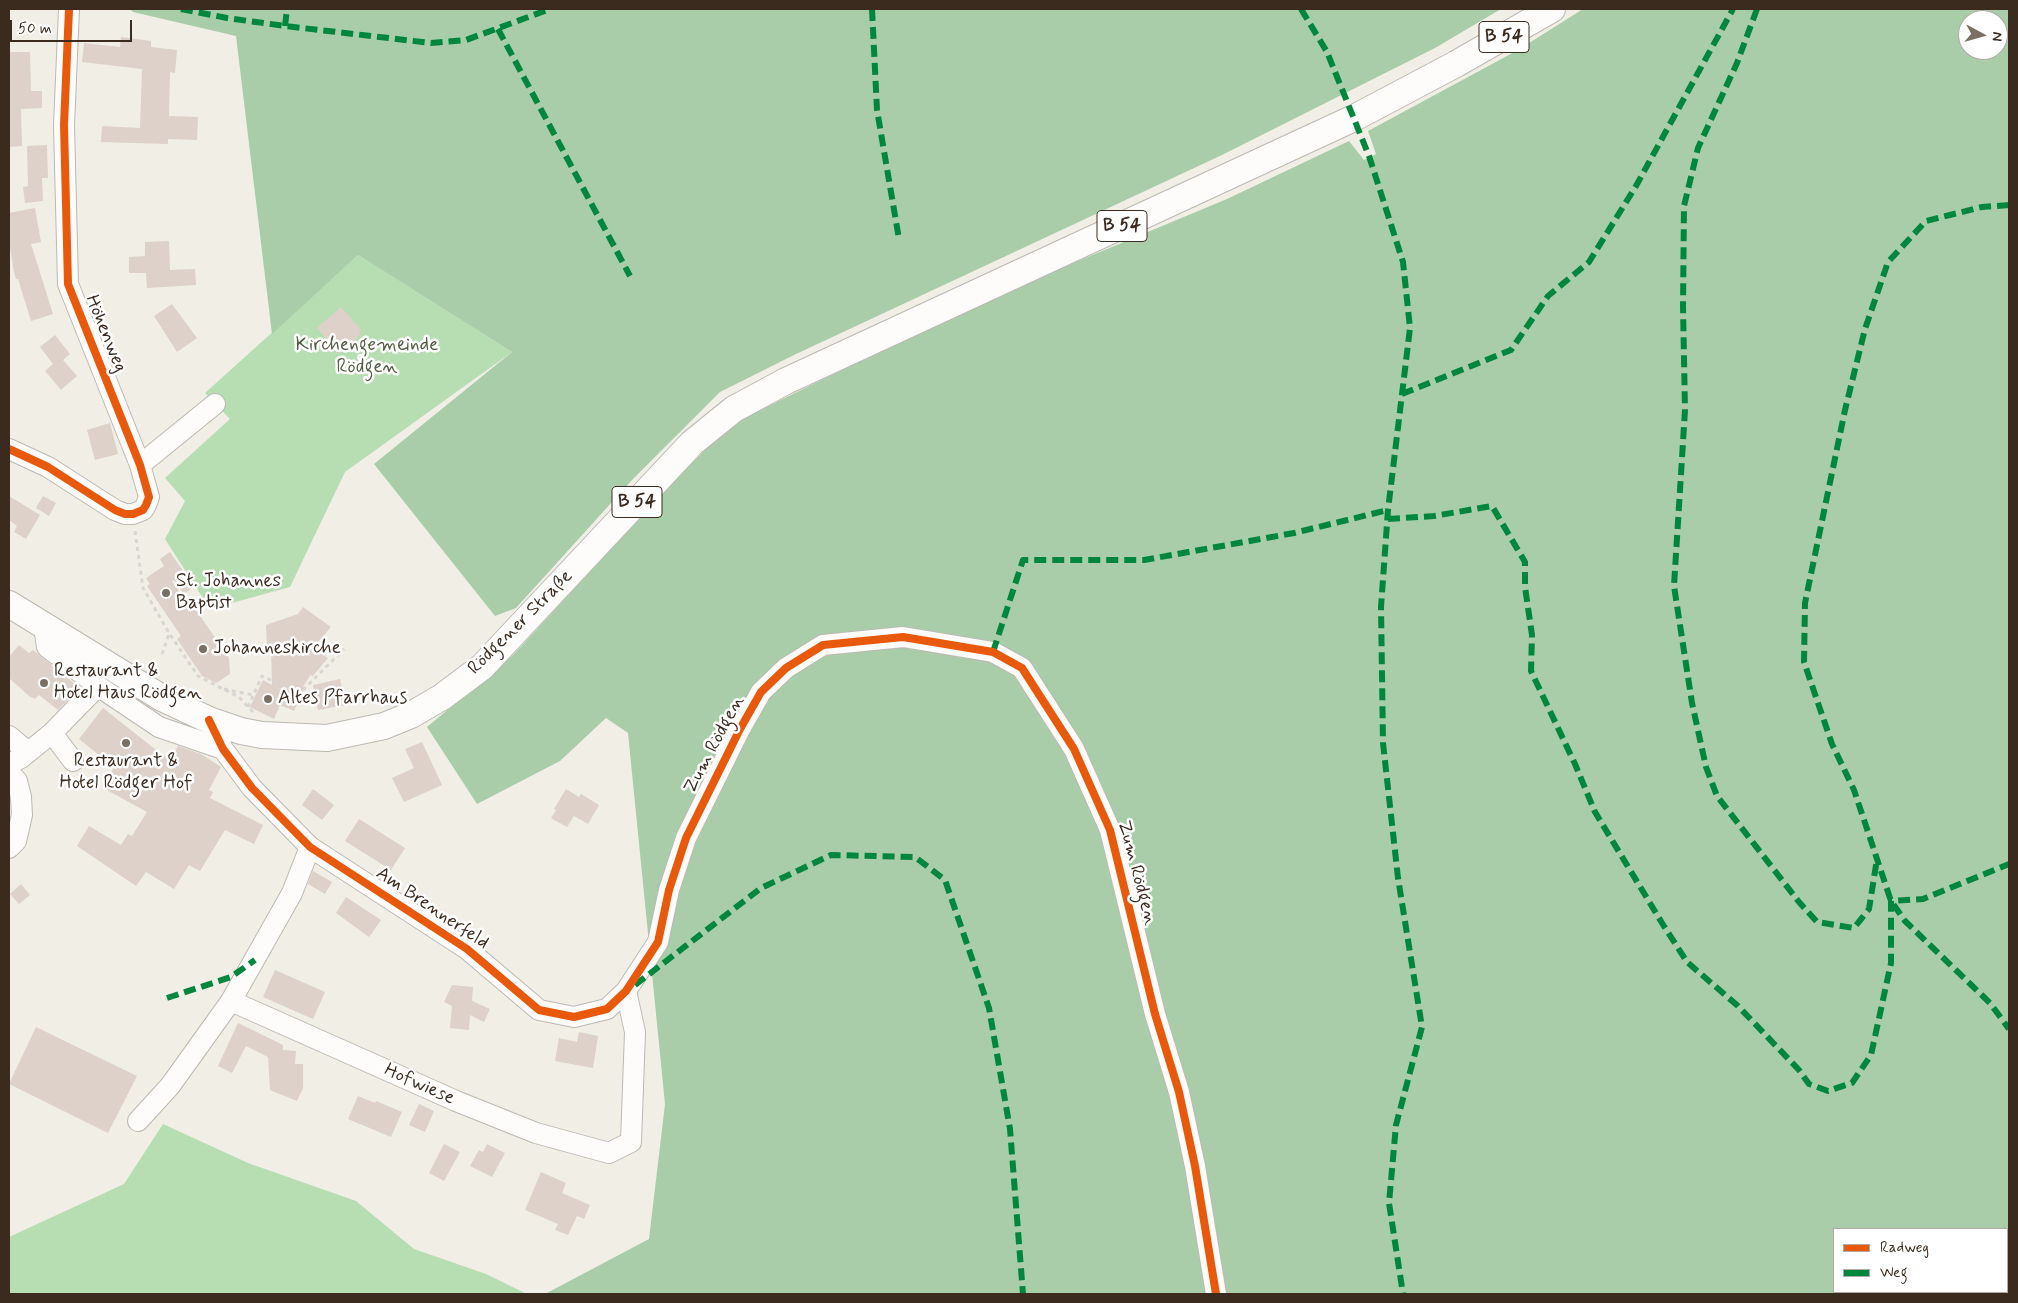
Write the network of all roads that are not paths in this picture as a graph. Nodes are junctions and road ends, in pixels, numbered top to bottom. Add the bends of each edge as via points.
1 (69, 9) edge
2 (1552, 9) edge
3 (215, 404) dead end
4 (9, 450) edge
5 (140, 465) junction
6 (9, 604) edge
7 (44, 626) junction
8 (98, 686) junction
9 (209, 720) junction
10 (52, 733) junction
11 (9, 736) edge
12 (222, 749) junction
13 (28, 752) junction
14 (73, 762) dead end
15 (9, 764) edge
16 (9, 772) edge
17 (310, 847) junction
18 (9, 848) edge
19 (658, 942) joint
20 (626, 991) junction
21 (231, 1001) junction
22 (138, 1120) dead end
23 (1216, 1294) edge

1 - 5 street, Höhenweg via 64,125 68,284
2 - 9 main road, Rödgener Straße / B 54 via 1354,118 786,381 734,409 692,443 482,666 411,716 384,726 327,738 262,736
3 - 5 street
4 - 5 street, Höhenweg via 48,468 125,514 143,510 149,497
6 - 7 main road, Rödgener Straße / B 54
7 - 8 street via 47,647
7 - 9 main road, Rödgener Straße / B 54 via 162,698
8 - 10 street
8 - 12 street via 159,728
9 - 12 street, Am Brennerfeld
10 - 13 street
10 - 14 street
11 - 13 street
12 - 17 street, Am Brennerfeld via 252,788
13 - 15 street
16 - 18 street via 17,781 22,815 16,841
17 - 20 street, Am Brennerfeld via 467,949 539,1010 574,1017 607,1009
17 - 21 street via 292,893
19 - 20 street, Am Brennerfeld
19 - 23 street, Zum Rödgen via 686,838 761,692 786,668 823,645 903,637 993,652 1022,668 1074,749 1110,830 1155,1014 1179,1092
20 - 21 street, Hofwiese via 635,1032 632,1142 610,1153 536,1133
21 - 22 street via 170,1086

